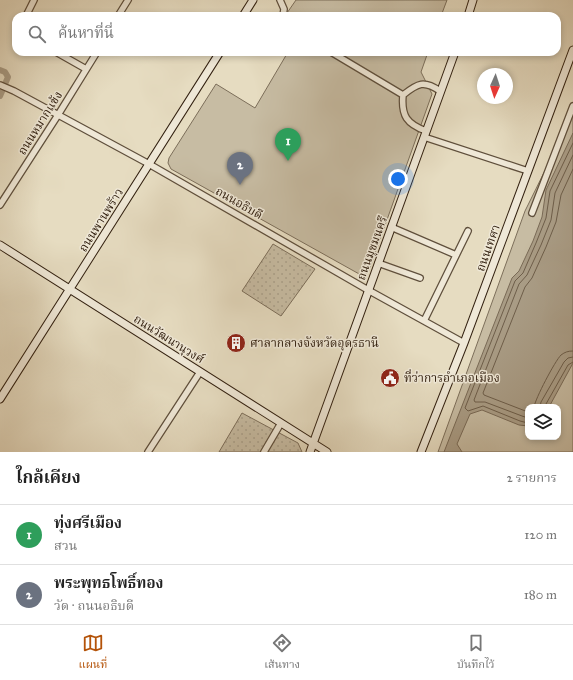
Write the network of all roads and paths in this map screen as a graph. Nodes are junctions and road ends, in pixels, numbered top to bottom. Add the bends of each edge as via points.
1 (34, 0) edge
2 (128, 0) edge
3 (253, 0) edge
4 (280, 0) edge
5 (474, 0) edge
6 (28, 12) edge
7 (120, 12) edge
8 (246, 12) edge
9 (284, 12) edge
10 (470, 12) edge
11 (573, 50) edge
12 (63, 56) edge
13 (94, 56) edge
14 (217, 56) edge
15 (338, 56) edge
16 (453, 56) edge
17 (86, 69) junction
18 (0, 86) edge
19 (440, 91) junction
20 (404, 95) junction
21 (573, 106) edge
22 (58, 115) junction
23 (425, 134) junction
24 (149, 164) junction
25 (528, 171) junction
26 (0, 205) edge
27 (532, 214) dead end
28 (391, 226) junction
29 (468, 231) dead end
30 (0, 245) edge
31 (456, 255) junction
32 (378, 263) junction
33 (420, 278) dead end
34 (70, 289) junction
35 (368, 290) junction
36 (424, 321) junction
37 (464, 343) junction
38 (200, 372) junction
39 (0, 399) edge
40 (281, 423) junction
41 (313, 443) junction
42 (148, 452) edge
43 (264, 452) edge
44 (310, 452) edge
45 (327, 452) edge
46 (420, 452) edge

1 - 6 street
2 - 7 street
3 - 8 street
4 - 9 street
5 - 10 street
11 - 25 street, ถนนเทศา
12 - 17 street
13 - 17 street, ถนนหมากแข้ง
14 - 24 street, ถนนพานพร้าว
15 - 20 street
16 - 19 street, ถนนมุขมนครี
17 - 22 street, ถนนหมากแข้ง
18 - 22 street, ถนนอธิบดี
19 - 20 street via 429,84 421,84
19 - 23 street, ถนนมุขมนครี
20 - 23 street via 402,104 408,121
21 - 27 street
22 - 24 street, ถนนอธิบดี
22 - 26 street, ถนนหมากแข้ง
23 - 25 street
23 - 28 street, ถนนมุขมนครี
24 - 34 street, ถนนพานพร้าว
24 - 35 street, ถนนอธิบดี
25 - 37 street, ถนนเทศา
28 - 31 street
28 - 32 street, ถนนมุขมนครี
29 - 31 street
30 - 34 street, ถนนวัฒนานุวงศ์
31 - 36 street
32 - 33 street
32 - 35 street, ถนนมุขมนครี
34 - 38 street, ถนนวัฒนานุวงศ์
34 - 39 street, ถนนพานพร้าว
35 - 36 street, ถนนอธิบดี
35 - 41 street, ถนนมุขมนครี
36 - 37 street, ถนนอธิบดี
37 - 46 street, ถนนเทศา
38 - 40 street, ถนนวัฒนานุวงศ์
38 - 42 street
40 - 41 street, ถนนวัฒนานุวงศ์
40 - 43 street
41 - 44 street, ถนนมุขมนครี
41 - 45 street, ถนนวัฒนานุวงศ์

